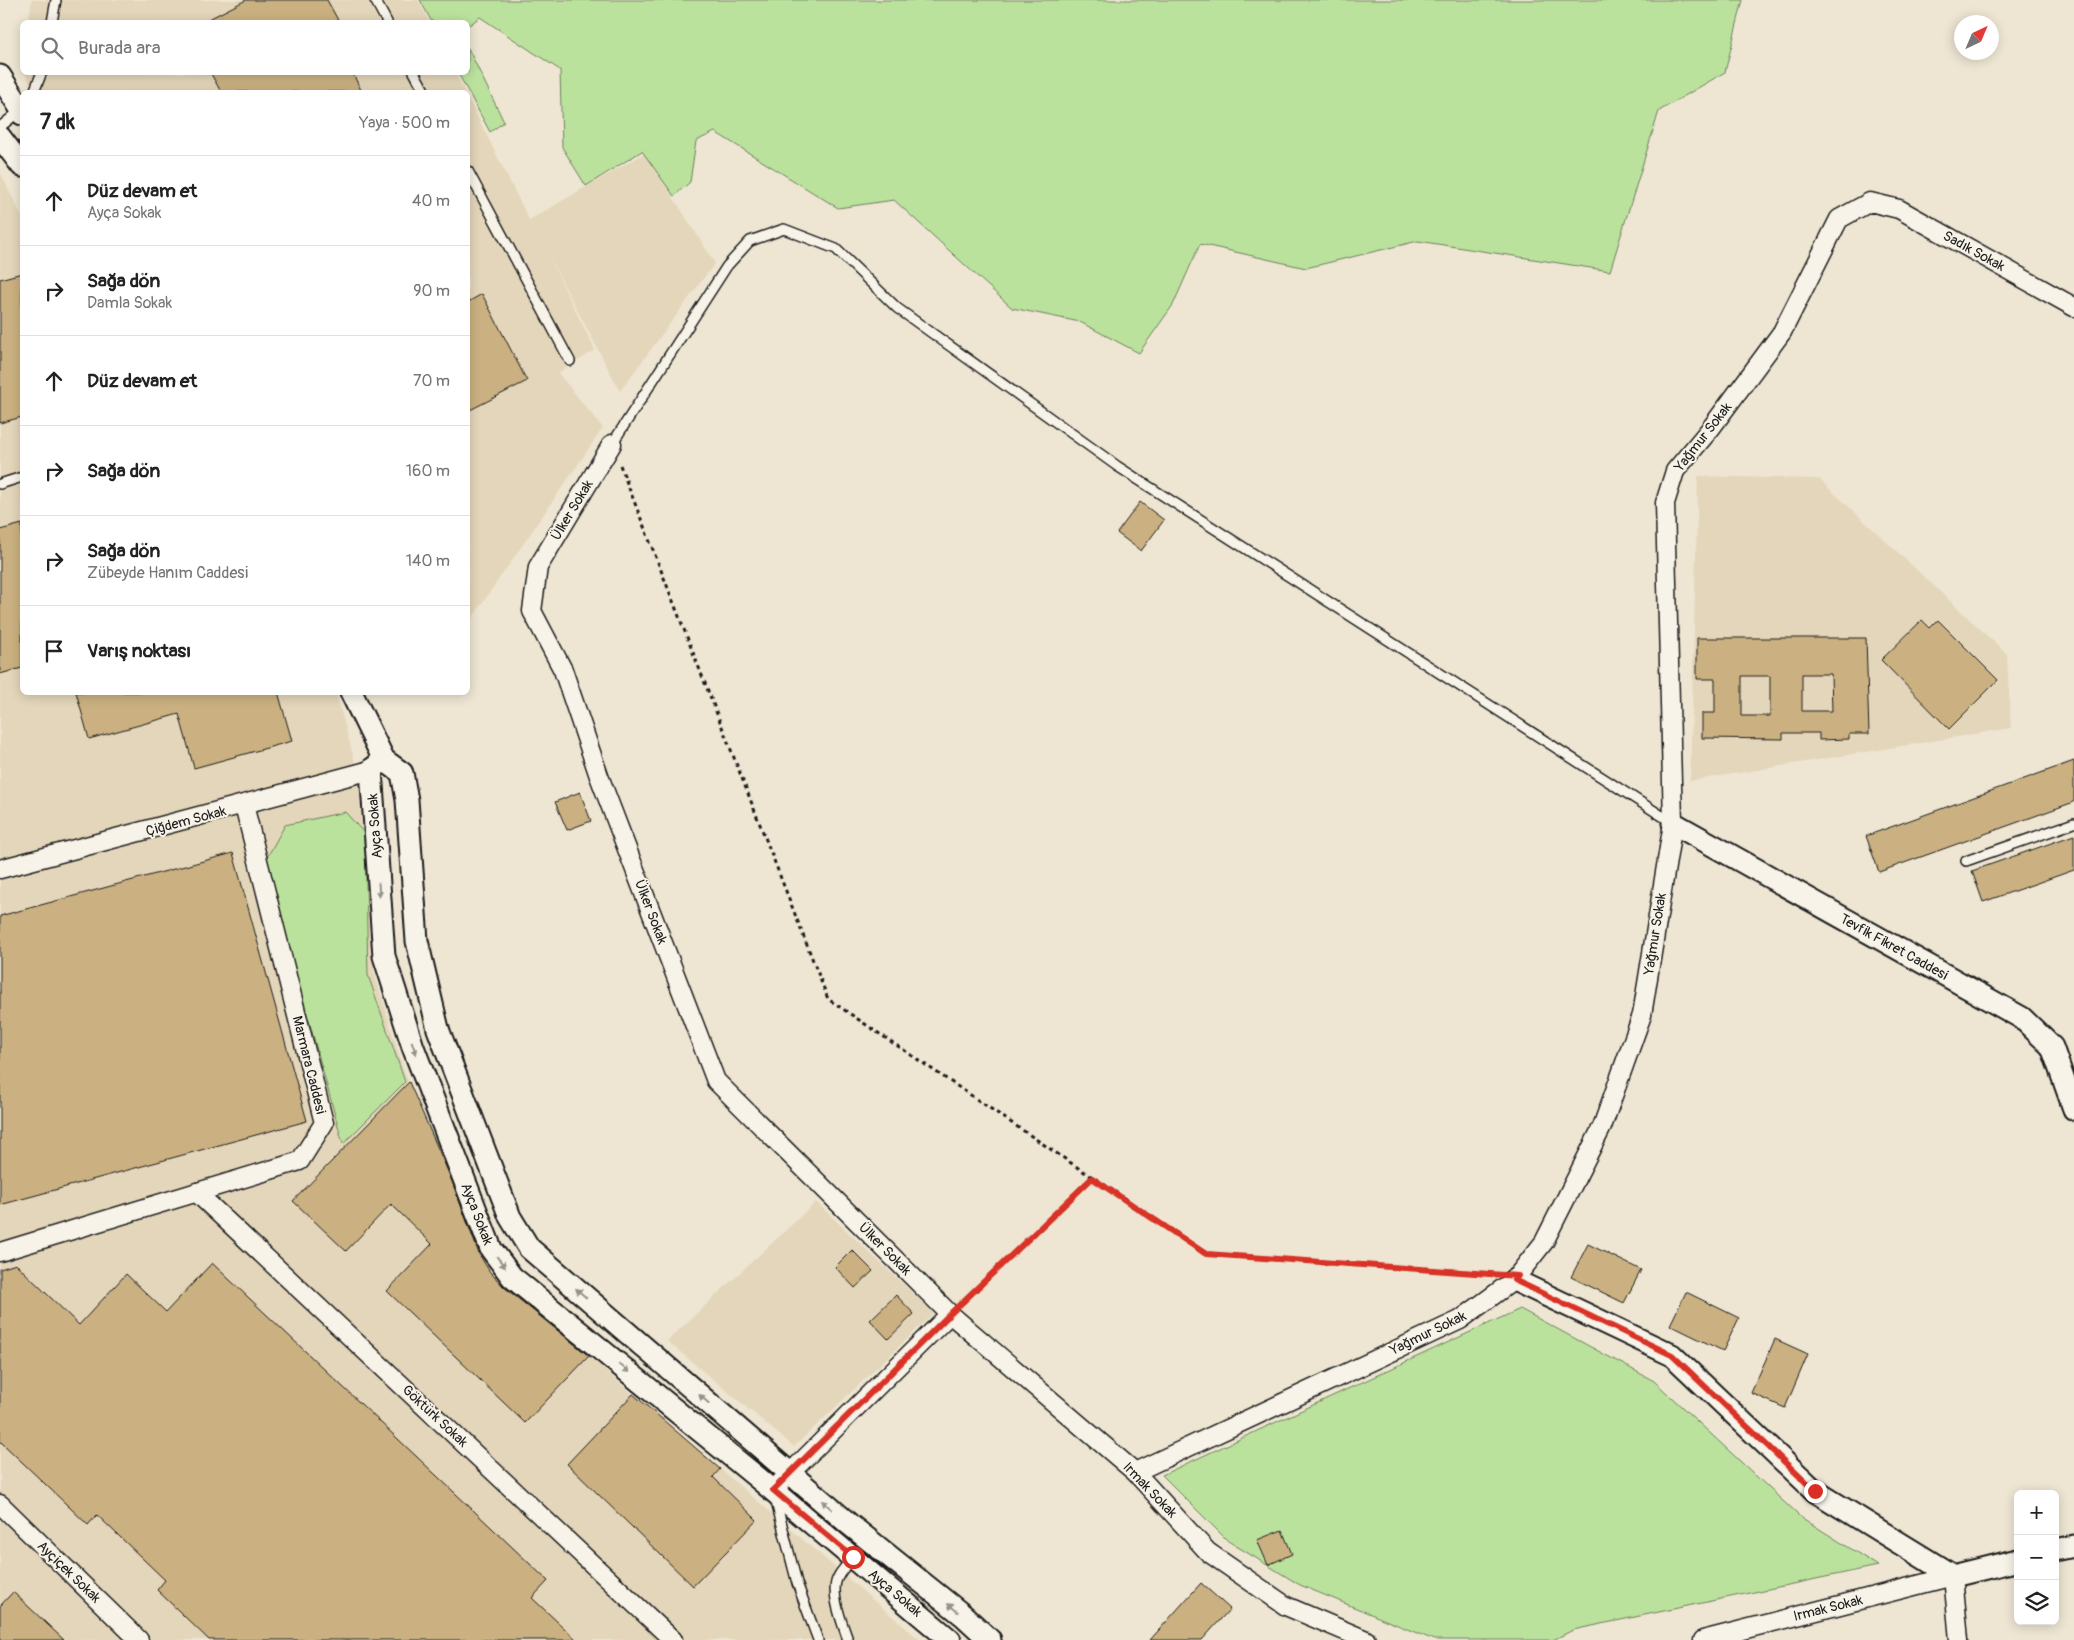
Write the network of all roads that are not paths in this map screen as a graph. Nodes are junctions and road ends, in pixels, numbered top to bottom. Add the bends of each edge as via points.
1 (56, 0) edge
2 (375, 0) edge
3 (52, 20) edge
4 (386, 20) edge
5 (40, 75) edge
6 (416, 75) edge
7 (0, 76) edge
8 (33, 90) edge
9 (424, 90) edge
10 (20, 100) edge
11 (20, 110) edge
12 (0, 127) edge
13 (0, 137) edge
14 (20, 163) edge
15 (470, 175) edge
16 (1870, 202) joint
17 (2074, 307) edge
18 (570, 360) dead end
19 (612, 444) joint
20 (20, 479) edge
21 (0, 484) edge
22 (352, 695) edge
23 (377, 765) junction
24 (244, 805) junction
25 (1673, 823) junction
26 (2074, 823) edge
27 (1966, 861) dead end
28 (0, 869) edge
29 (2074, 1109) edge
30 (196, 1192) junction
31 (0, 1252) edge
32 (1516, 1278) junction
33 (950, 1314) junction
34 (1136, 1472) junction
35 (790, 1473) junction
36 (773, 1490) junction
37 (0, 1504) edge
38 (2074, 1546) edge
39 (2059, 1549) edge
40 (853, 1557) junction
41 (2014, 1561) edge
42 (1953, 1576) junction
43 (139, 1640) edge
44 (673, 1640) edge
45 (818, 1640) edge
46 (848, 1640) edge
47 (950, 1640) edge
48 (990, 1640) edge
49 (1366, 1640) edge
50 (1703, 1640) edge
51 (1959, 1640) edge

1 - 3 lane
2 - 4 lane
5 - 8 lane
6 - 9 lane
7 - 10 street
11 - 12 lane
13 - 14 street
15 - 18 lane
16 - 17 street, Sadık Sokak via 1899,209
16 - 25 street, Yağmur Sokak via 1839,219 1782,332 1675,471 1665,503
19 - 25 lane via 727,266 750,241 784,228 836,249 897,308 1117,466
19 - 33 street, Ülker Sokak via 538,566 532,611 563,670 599,776 716,1081
20 - 21 lane
22 - 23 street, Ayça Sokak
23 - 24 street, Çiğdem Sokak
35 -> 23 street via 528,1248 510,1217 438,1029 417,941 407,800 402,774
23 -> 36 street, Ayça Sokak via 384,956 413,1047 491,1249 512,1277
24 - 28 street, Çiğdem Sokak
24 - 30 street, Marmara Caddesi via 324,1123 300,1161
25 - 29 street, Tevfik Fikret Caddesi via 2022,1018 2052,1047
25 - 32 street, Yağmur Sokak via 1642,1015 1602,1127 1544,1242
26 - 27 lane
30 - 31 street, Marmara Caddesi
30 - 44 street, Göktürk Sokak
32 - 34 street, Yağmur Sokak via 1460,1320
32 - 42 street via 1672,1355 1815,1491
33 - 34 street, Irmak Sokak
33 - 35 street
34 - 49 street, Irmak Sokak via 1208,1552 1286,1606
35 - 36 street
48 -> 35 street
36 - 40 street, Ayça Sokak
36 - 45 lane via 796,1583
37 - 43 street, Ayçiçek Sokak
38 - 39 street
40 - 46 lane via 835,1585 838,1614
40 - 47 street, Ayça Sokak
41 - 42 street
42 - 50 street, Irmak Sokak
42 - 51 street

